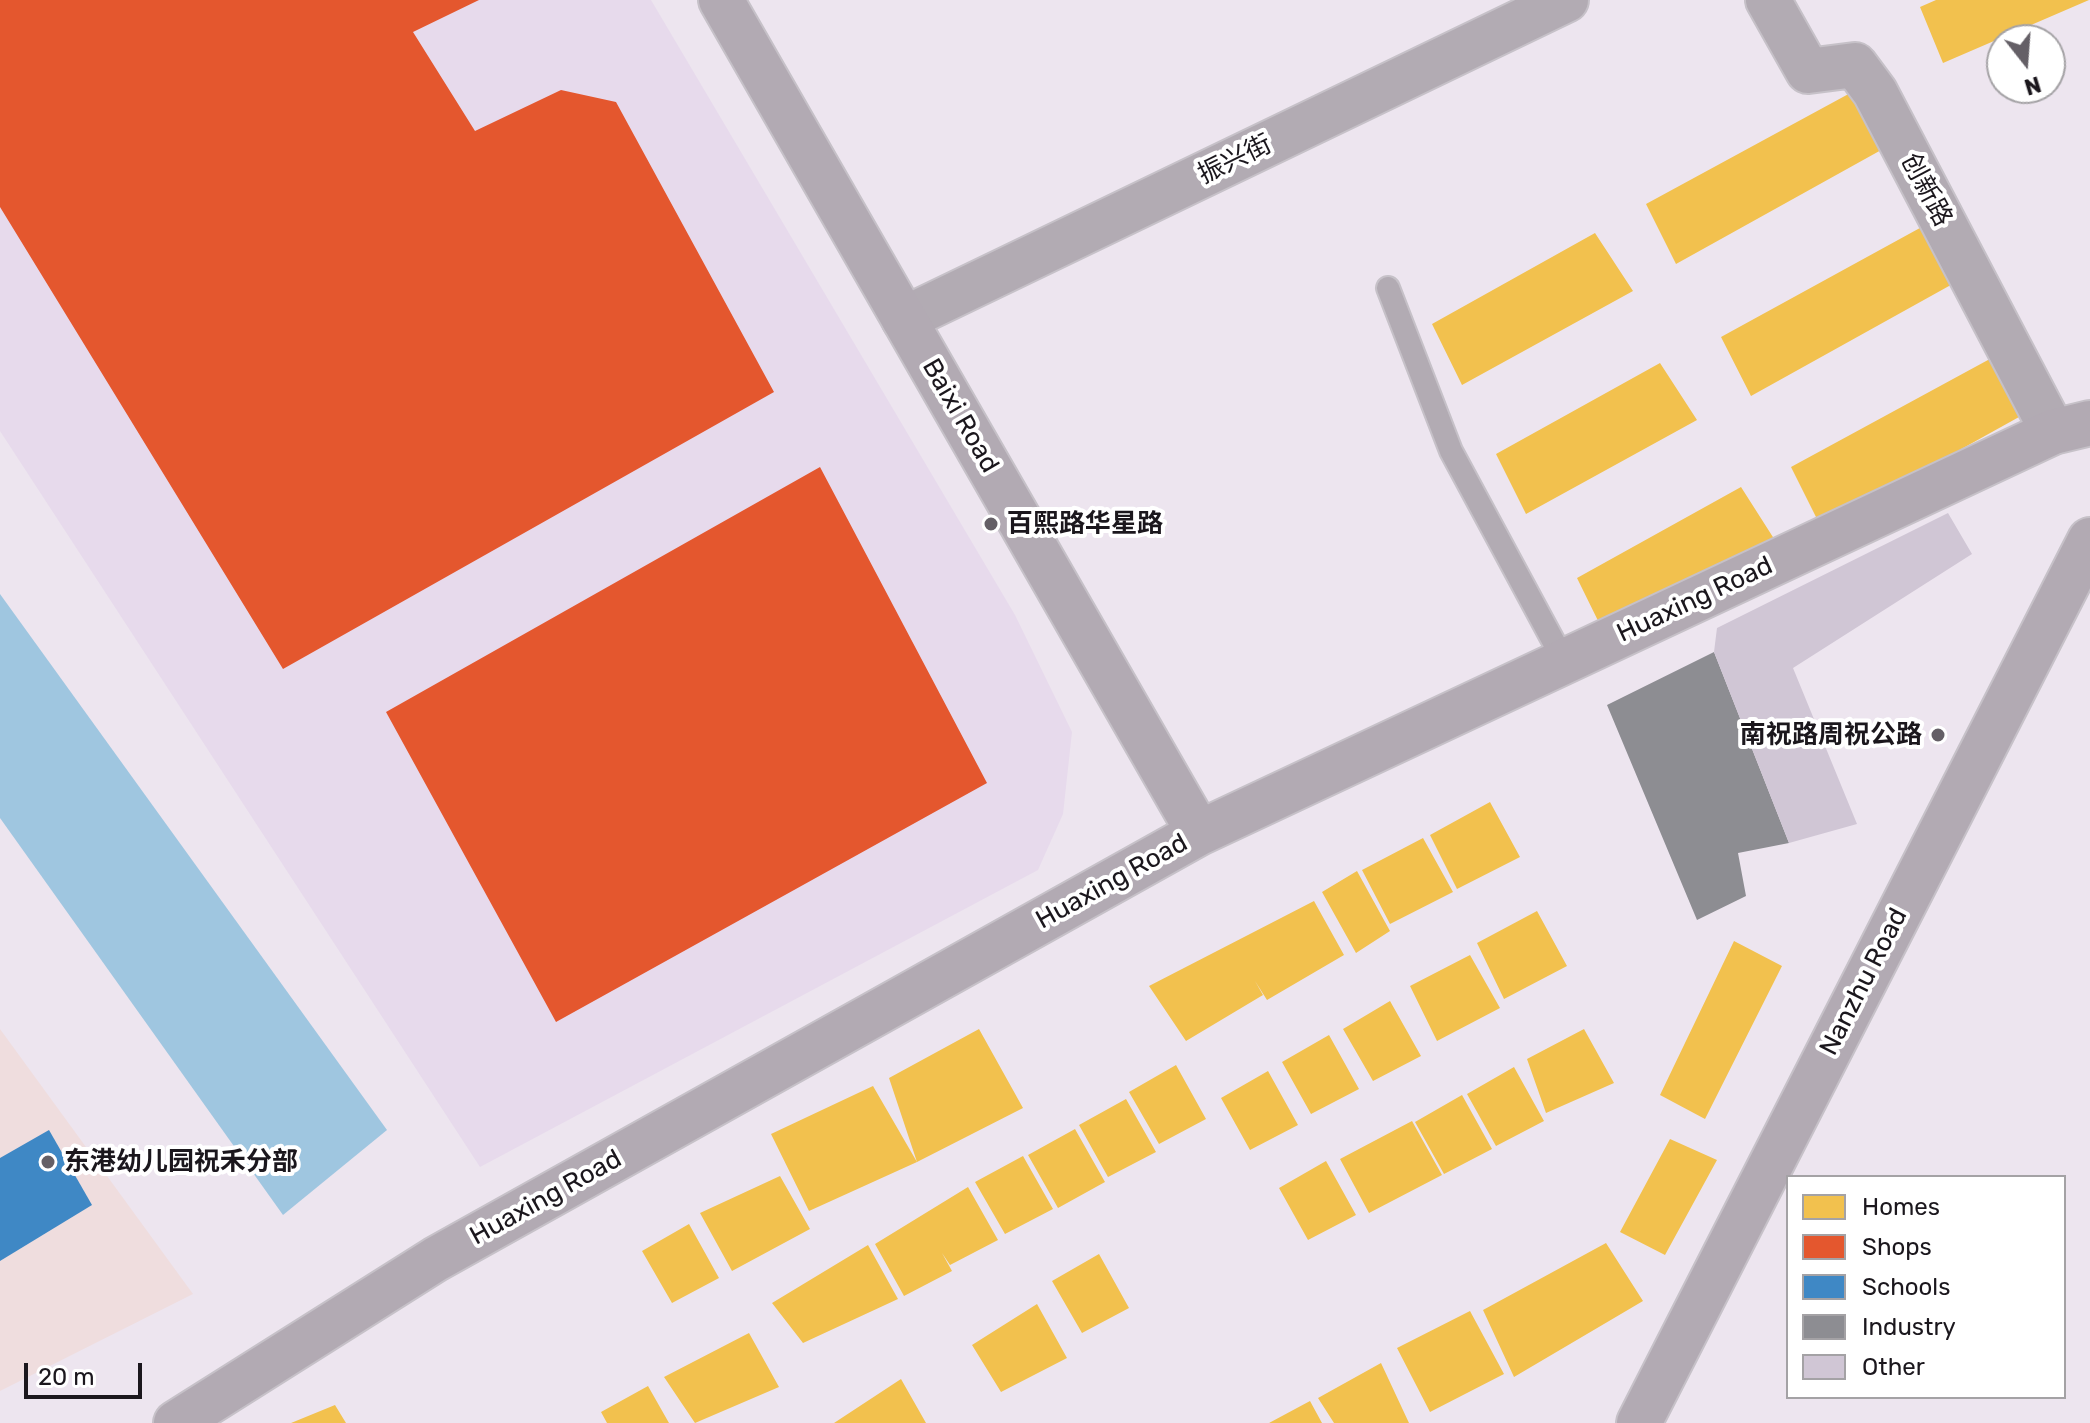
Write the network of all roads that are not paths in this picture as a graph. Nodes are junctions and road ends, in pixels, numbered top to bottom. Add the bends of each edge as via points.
1 (721, 0) edge
2 (1566, 0) edge
3 (1768, 0) edge
4 (1388, 288) dead end
5 (904, 319) junction
6 (2071, 428) edge
7 (2090, 540) edge
8 (1564, 661) junction
9 (1199, 833) junction
10 (176, 1423) edge
11 (1639, 1423) edge

1 - 5 street, Baixi Road
2 - 5 street, 振兴街
3 - 6 street, 创新路 via 1808,71 1855,65 1875,92
4 - 8 lane via 1451,451
5 - 9 street, Baixi Road
6 - 8 street, Huaxing Road
7 - 11 street, Nanzhu Road
8 - 9 street, Huaxing Road
9 - 10 street, Huaxing Road via 436,1259

